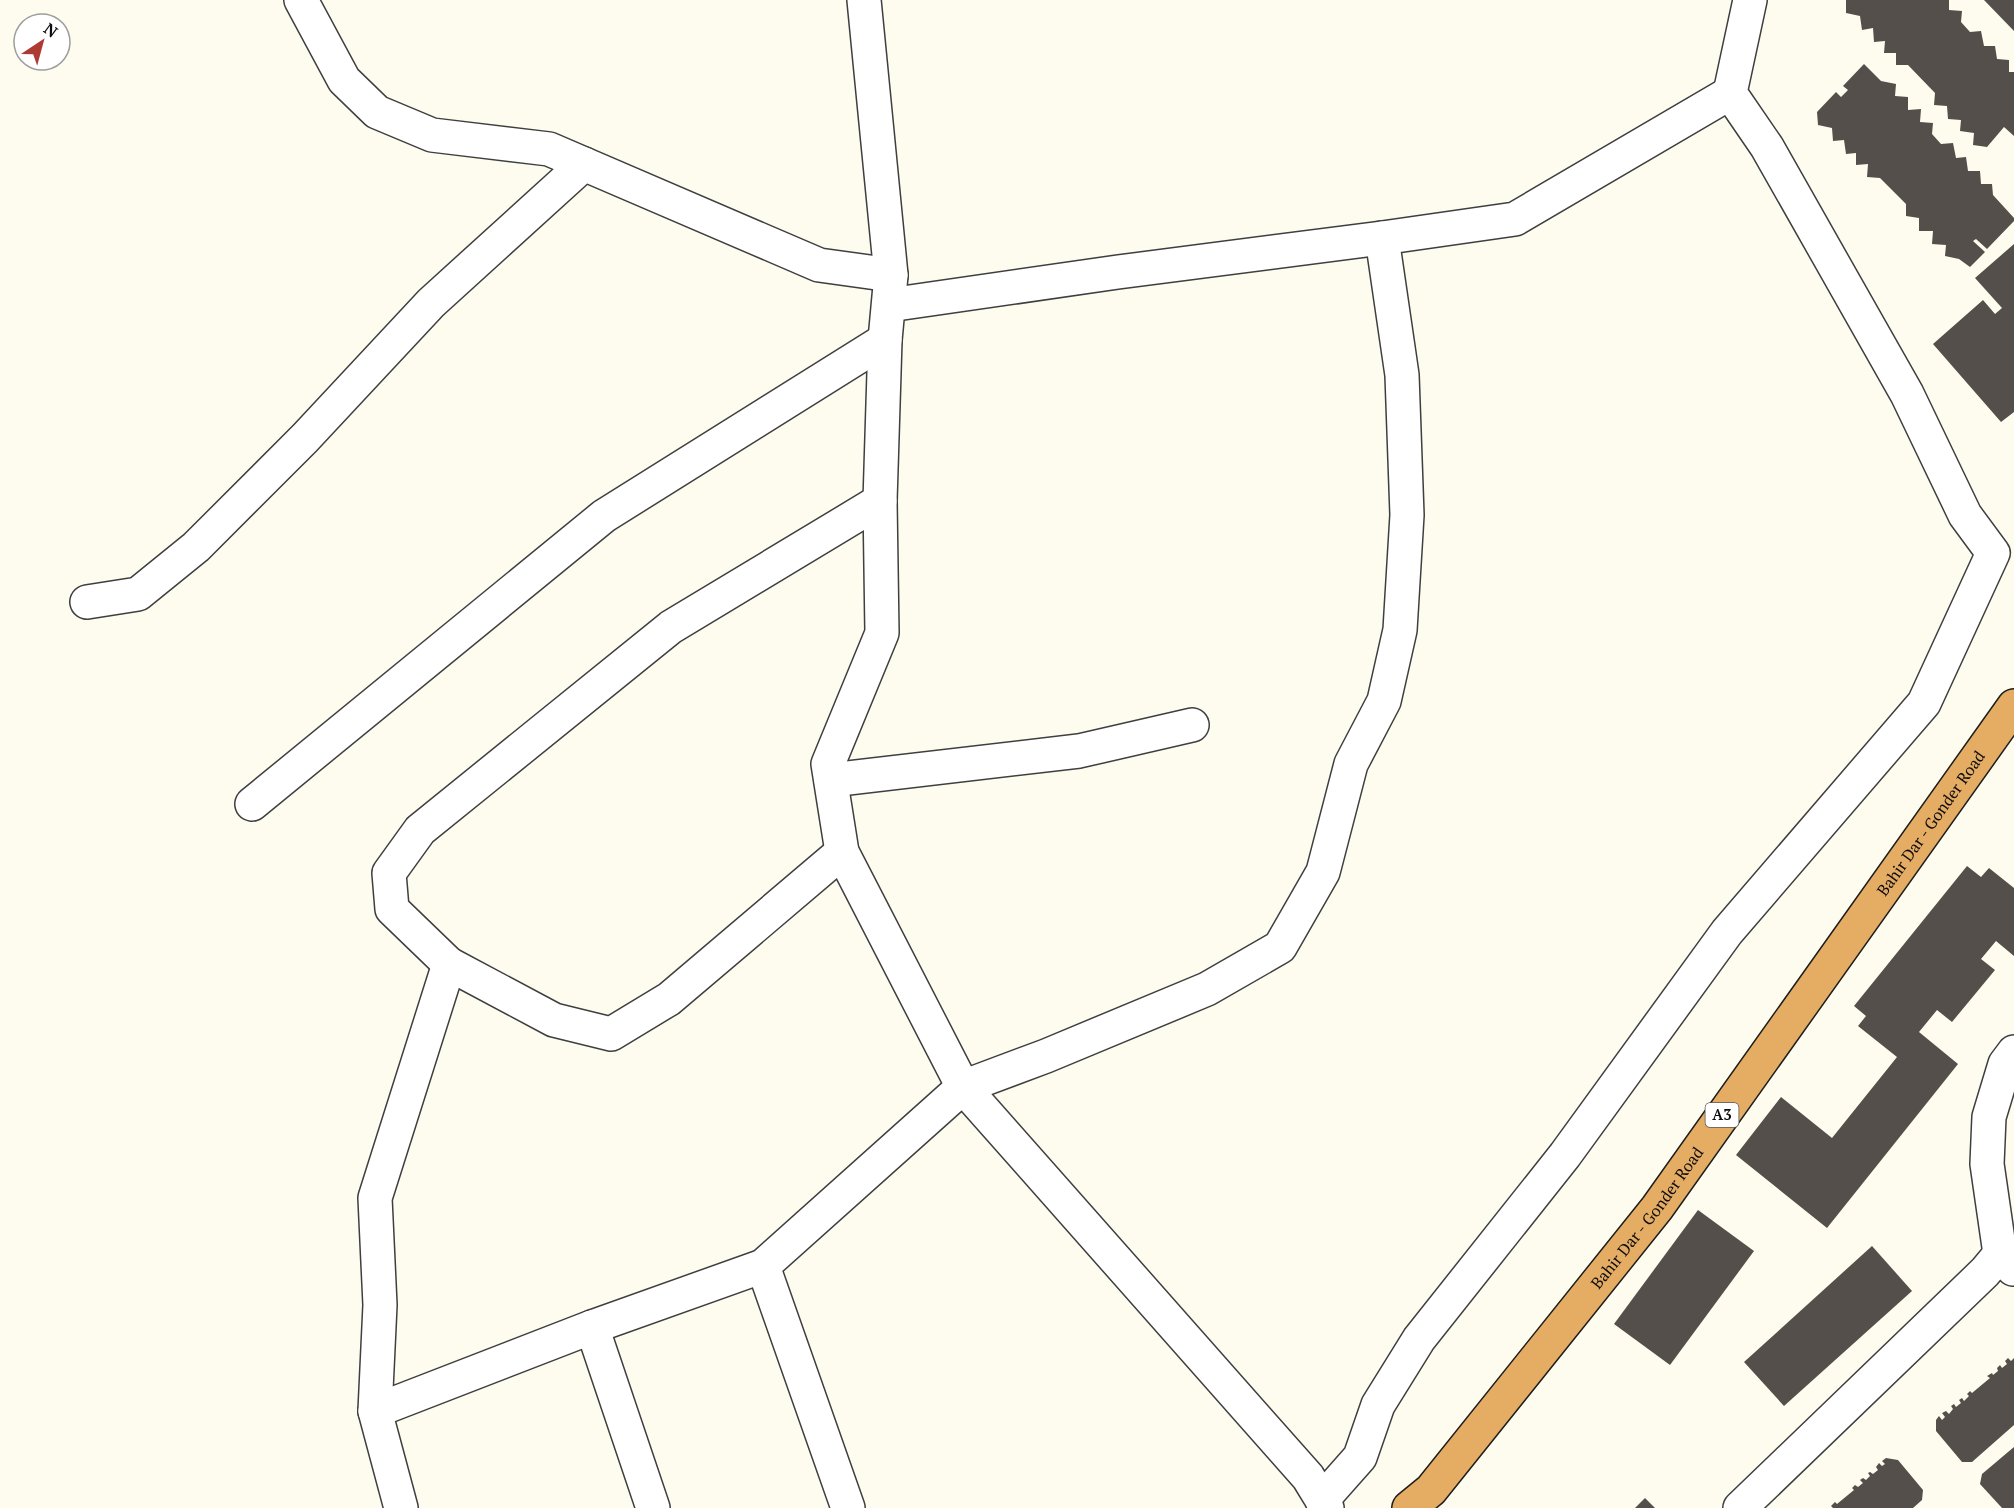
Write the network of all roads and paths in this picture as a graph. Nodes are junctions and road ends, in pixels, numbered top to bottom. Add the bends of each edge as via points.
1 (301, 0) edge
2 (864, 0) edge
3 (1750, 0) edge
4 (1730, 93) junction
5 (584, 164) junction
6 (1382, 238) junction
7 (890, 290) junction
8 (885, 340) junction
9 (880, 501) junction
10 (87, 602) dead end
11 (2014, 706) edge
12 (1192, 725) dead end
13 (831, 780) junction
14 (252, 804) dead end
15 (842, 852) junction
16 (449, 964) junction
17 (2014, 1052) edge
18 (963, 1087) junction
19 (2007, 1262) edge
20 (763, 1266) junction
21 (592, 1327) junction
22 (375, 1411) junction
23 (1325, 1504) edge
24 (401, 1508) edge
25 (653, 1508) edge
26 (848, 1508) edge
27 (1409, 1508) edge
28 (1740, 1508) edge

1 - 5 street via 344,80 377,112 432,135 549,149
2 - 7 street
3 - 4 street
4 - 6 street via 1515,219
4 - 23 street via 1767,147 1907,394 1965,515 1993,553 1924,703 1727,932 1565,1155 1419,1339 1378,1405 1360,1457
5 - 7 street via 819,265
5 - 10 street via 431,303 196,548 138,594
6 - 7 street via 1118,272
6 - 18 street via 1402,375 1407,515 1400,630 1384,701 1351,764 1323,872 1280,947 1207,989
7 - 8 street
8 - 9 street
8 - 14 street via 604,516
9 - 13 street via 882,633 828,764
9 - 16 street via 671,627 420,830 388,873 392,909
11 - 27 highway, Bahir Dar - Gonder Road / A3 via 1657,1208 1431,1490
12 - 13 street via 1079,751
13 - 15 street
15 - 16 street via 669,999 611,1034 554,1020
15 - 18 street
16 - 22 street via 375,1197 381,1305
17 - 19 street via 2006,1064 1989,1118 1987,1164
18 - 20 street
18 - 23 street via 1308,1477
19 - 28 street via 1976,1281
20 - 21 street
20 - 26 street
21 - 22 street
21 - 25 street
22 - 24 street

